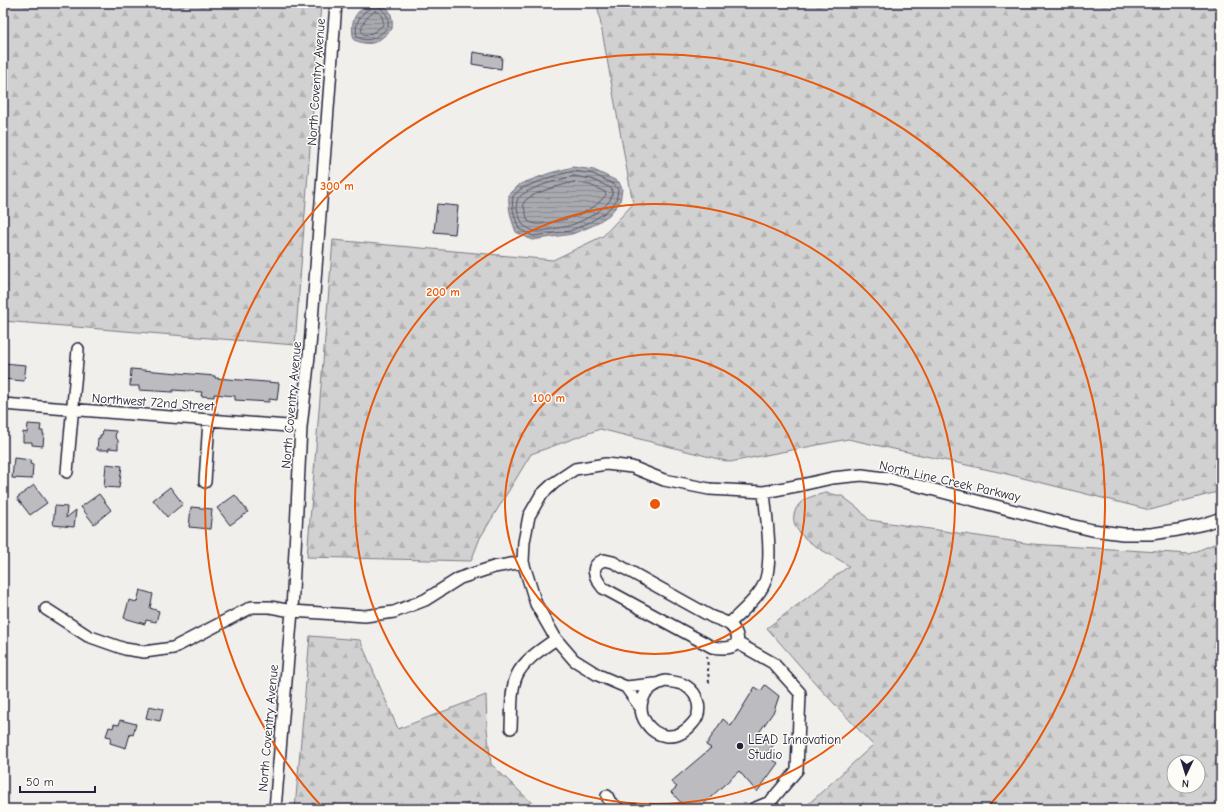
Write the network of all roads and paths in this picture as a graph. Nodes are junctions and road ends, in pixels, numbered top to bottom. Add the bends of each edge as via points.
1 (336, 3) edge
2 (78, 349) dead end
3 (3, 404) edge
4 (72, 410) junction
5 (209, 420) junction
6 (301, 427) junction
7 (67, 472) dead end
8 (204, 482) dead end
9 (764, 492) junction
10 (1221, 518) edge
11 (523, 562) junction
12 (46, 609) dead end
13 (292, 611) junction
14 (729, 624) junction
15 (556, 639) junction
16 (741, 646) dead end
17 (707, 653) dead end
18 (709, 683) dead end
19 (655, 684) junction
20 (626, 688) junction
21 (641, 708) junction
22 (511, 728) dead end
23 (607, 796) dead end
24 (275, 809) edge
25 (619, 809) edge
26 (753, 809) edge

1 - 6 street, North Coventry Avenue via 310,348
2 - 4 street
3 - 4 street, Northwest 72nd Street
4 - 5 street, Northwest 72nd Street
4 - 7 street
5 - 6 street, Northwest 72nd Street
5 - 8 street
6 - 13 street, North Coventry Avenue
9 - 10 street, North Line Creek Parkway via 832,478 862,475 892,479 1092,530 1123,534 1151,534 1178,530
9 - 11 street, North Line Creek Parkway via 709,489 664,480 632,467 606,464 575,469 541,495 529,516
9 - 14 street via 769,568 763,588
11 - 13 street via 494,567 460,578 425,600 394,612 365,616
11 - 15 street, North Line Creek Parkway via 536,604
12 - 13 street via 88,636 125,649 144,652 173,648 252,607 270,606
13 - 24 street, North Coventry Avenue
14 - 14 street via 613,562 604,560 595,566 596,580 603,588 712,647 732,647 737,643 736,631
15 - 20 street, North Line Creek Parkway via 574,660
15 - 22 street via 528,661 518,674 513,694
16 - 26 street via 773,663 800,693 797,770 770,802
17 - 18 path
19 - 20 street
19 - 21 street via 647,692
19 - 21 street via 665,681 676,682 694,693 699,710 696,720 684,732 674,736 661,735 647,725 642,718
20 - 21 street
23 - 25 street

